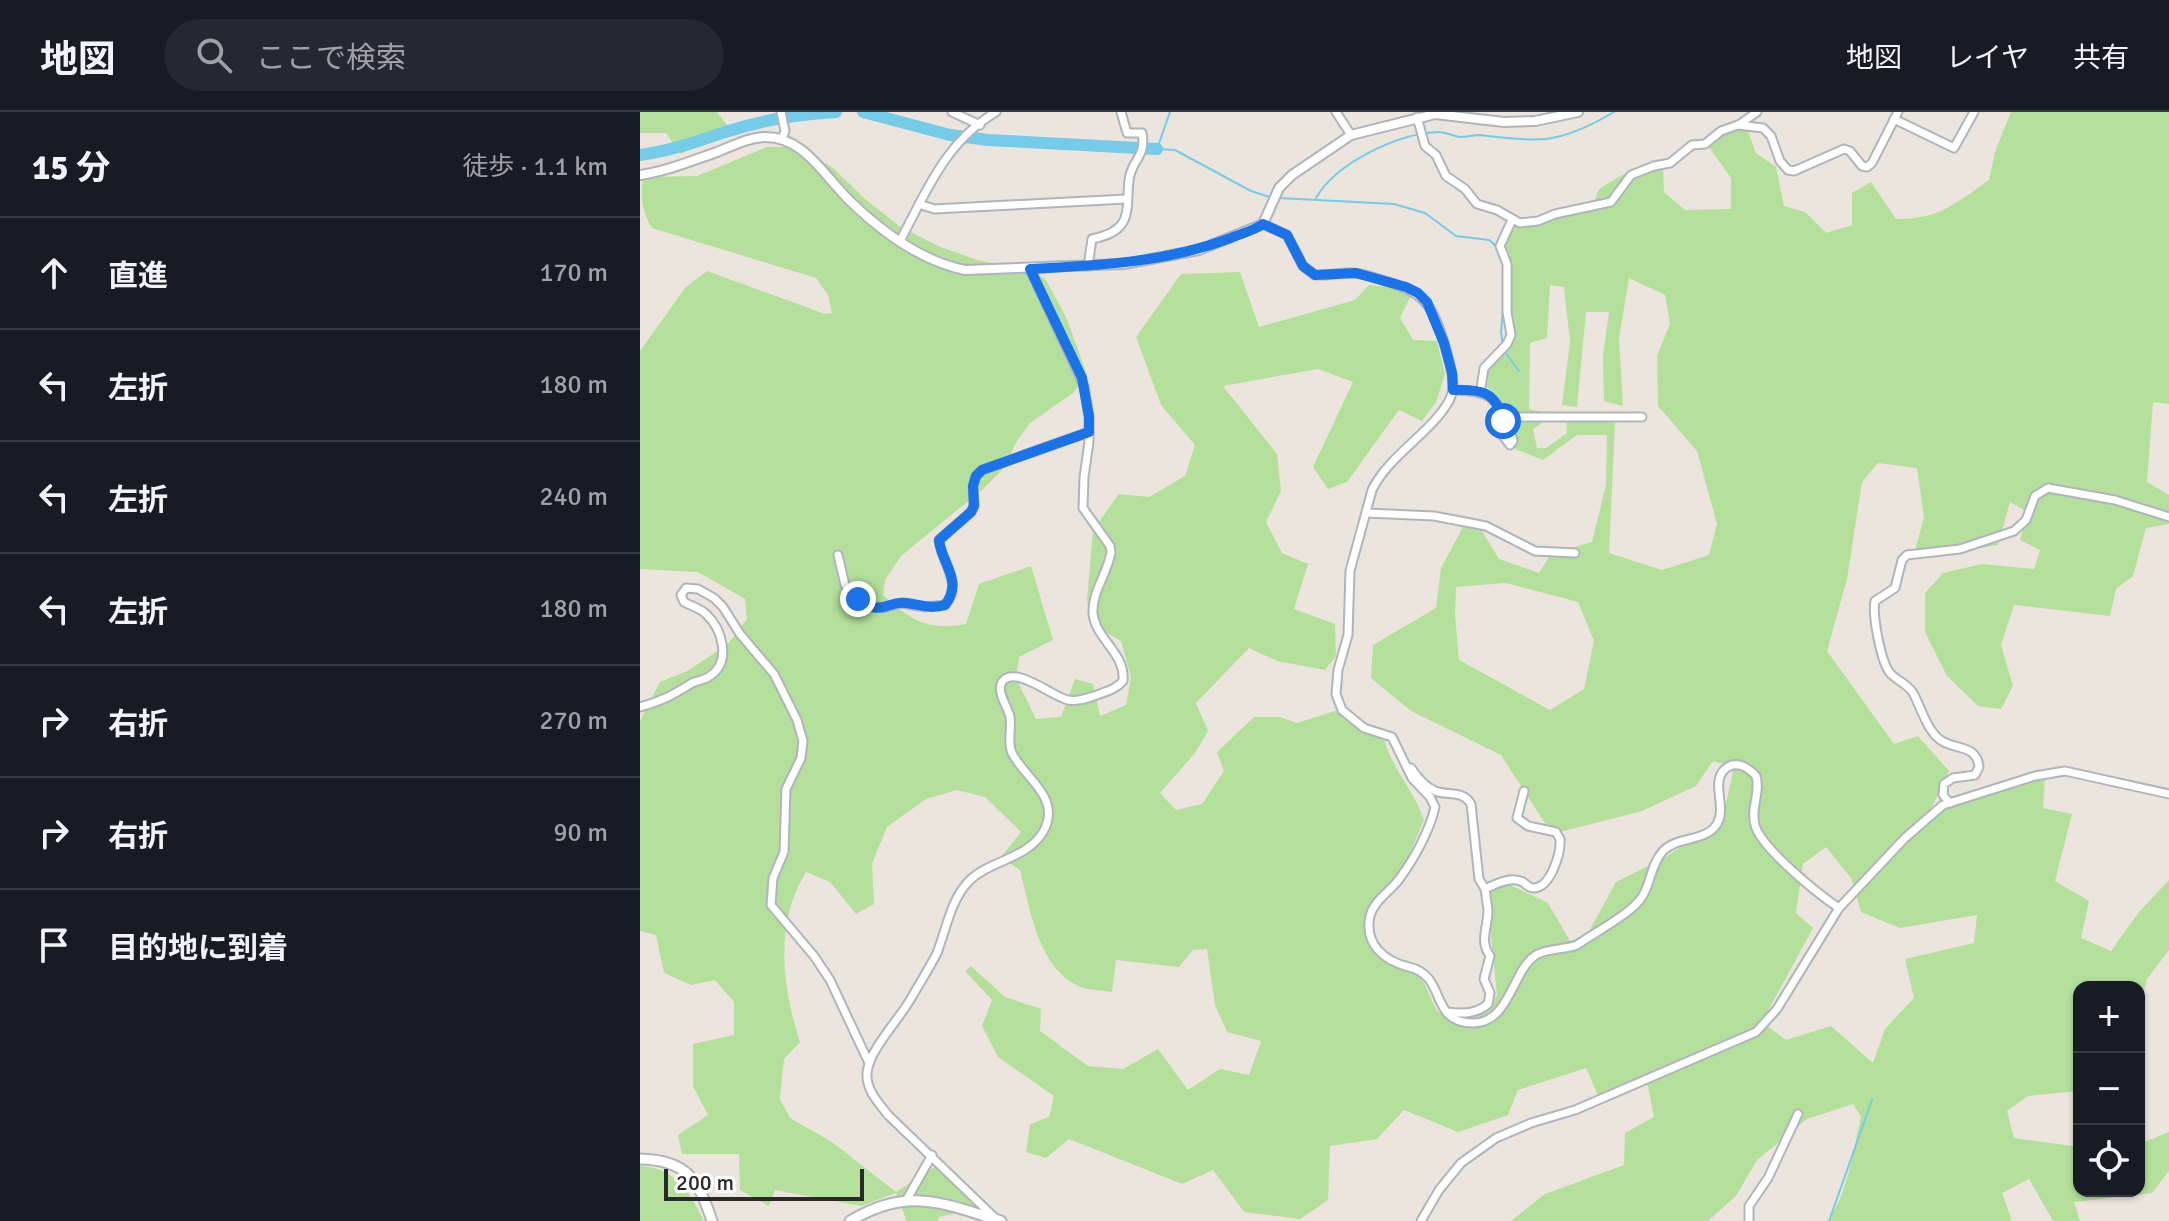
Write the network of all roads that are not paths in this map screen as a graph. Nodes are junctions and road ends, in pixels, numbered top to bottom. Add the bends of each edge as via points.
1 (952, 112) edge
2 (1121, 112) edge
3 (1336, 112) edge
4 (1578, 112) edge
5 (1757, 112) edge
6 (1974, 112) edge
7 (993, 113) edge
8 (781, 114) edge
9 (1896, 116) edge
10 (1419, 123) junction
11 (980, 125) junction
12 (1738, 125) junction
13 (783, 135) junction
14 (1351, 135) junction
15 (640, 175) edge
16 (1126, 199) junction
17 (919, 204) junction
18 (1512, 220) junction
19 (1263, 224) junction
20 (900, 241) junction
21 (1088, 266) junction
22 (1030, 269) junction
23 (1453, 390) junction
24 (1478, 392) junction
25 (1642, 417) dead end
26 (1089, 432) junction
27 (1367, 513) junction
28 (2169, 517) edge
29 (1575, 553) dead end
30 (838, 555) dead end
31 (640, 707) edge
32 (1403, 762) junction
33 (1524, 791) dead end
34 (2169, 794) edge
35 (1950, 803) junction
36 (1485, 889) junction
37 (1839, 908) junction
38 (1445, 1011) junction
39 (869, 1063) junction
40 (1798, 1114) dead end
41 (932, 1155) junction
42 (640, 1159) edge
43 (907, 1199) junction
44 (998, 1220) edge
45 (712, 1221) edge
46 (850, 1221) edge
47 (1421, 1221) edge
48 (1749, 1221) edge

1 - 11 street
2 - 16 street via 1127,133 1142,133 1144,144
3 - 14 street
4 - 10 street via 1504,122 1435,114
5 - 12 street
6 - 9 street via 1954,148
7 - 11 street
8 - 13 street
9 - 12 street via 1867,167 1844,149 1788,170 1763,128
10 - 14 street
10 - 18 street via 1425,146 1446,176 1477,204
11 - 17 street via 946,155
12 - 18 street via 1705,144 1692,145 1670,163 1631,175 1611,202 1538,221
13 - 15 street via 745,141 669,170
13 - 20 street
14 - 19 street via 1279,188
16 - 17 street via 934,209
16 - 21 street via 1120,226 1090,241
17 - 20 street
18 - 24 street via 1500,246 1511,335 1484,368
19 - 21 street via 1199,250
19 - 23 street via 1287,235 1303,266 1315,275 1356,273 1418,293 1444,343
20 - 22 street via 931,261 956,269
21 - 22 street
22 - 26 street via 1082,378
23 - 24 street
23 - 27 street via 1444,408 1376,482
24 - 25 street via 1493,397 1503,421 1501,433 1510,445 1509,425 1520,417
26 - 30 street via 976,476 971,512 939,540 953,575 945,605 865,605 845,585
26 - 39 street via 1083,508 1111,552 1093,612 1119,659 1123,681 1074,701 1018,677 1002,682 1011,752 1044,794 1044,830 1029,847 987,867 966,884 936,955
27 - 29 street via 1434,516 1486,526 1535,551
27 - 32 street via 1350,571 1348,635 1336,694 1342,710 1356,722 1392,737
28 - 35 street via 2048,488 2035,496 2026,520 2014,531 1902,560 1895,588 1875,601 1879,639 1887,669 1912,690 1938,737 1976,755 1975,775 1944,784 1943,795
31 - 39 street via 670,698 715,671 722,655 719,631 707,614 681,595 692,587 714,598 774,674 803,741 786,789 784,852 773,878 771,905 830,980
32 - 36 street via 1436,792 1468,798 1479,879
32 - 38 street via 1434,801 1434,813 1403,874 1371,911 1369,929 1381,955 1429,976
33 - 36 street via 1517,818 1556,832 1560,839 1553,872 1537,888 1516,880
34 - 35 street via 2065,771
35 - 37 street via 1905,838
36 - 38 street via 1488,1004 1480,1011
37 - 38 street via 1787,866 1759,835 1753,813 1756,776 1734,765 1719,780 1721,812 1715,827 1663,850 1635,905 1577,945 1537,954 1489,1019 1464,1022
37 - 47 street via 1777,1009 1756,1032 1496,1138 1461,1163
39 - 41 street via 873,1097
40 - 48 street via 1749,1206
41 - 43 street
41 - 44 street
42 - 45 main road via 670,1162 693,1178
43 - 44 main road
43 - 46 main road

